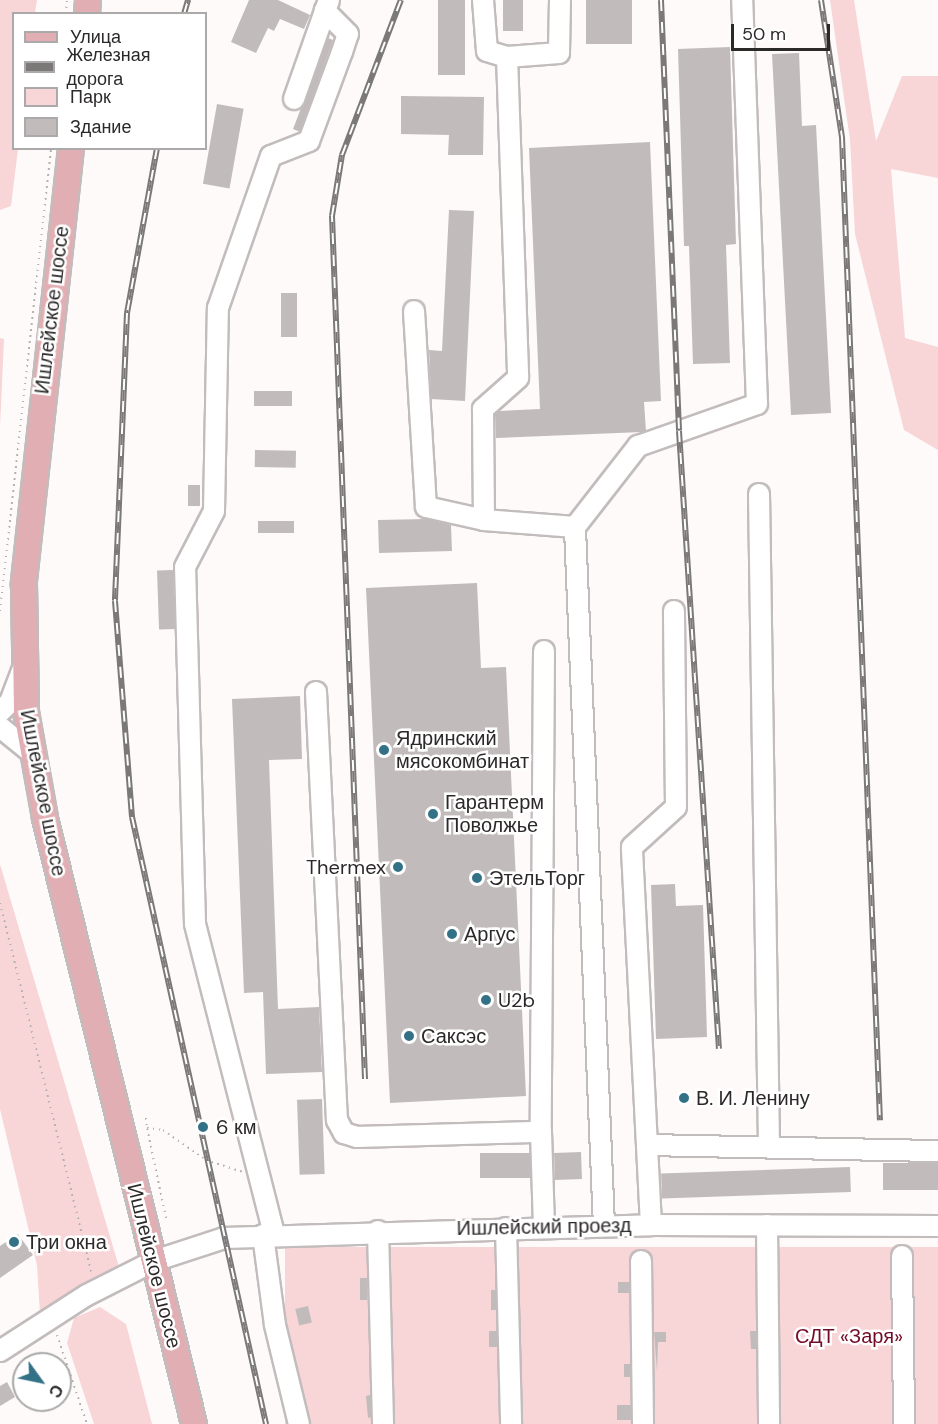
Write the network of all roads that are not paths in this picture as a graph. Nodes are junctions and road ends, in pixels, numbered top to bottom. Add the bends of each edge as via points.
1 (483, 0) edge
2 (560, 0) edge
3 (742, 0) edge
4 (327, 5) edge
5 (507, 57) junction
6 (294, 99) dead end
7 (71, 150) edge
8 (414, 311) dead end
9 (759, 494) dead end
10 (484, 520) junction
11 (575, 527) junction
12 (674, 611) dead end
13 (544, 651) dead end
14 (24, 666) junction
15 (316, 692) dead end
16 (0, 712) edge
17 (0, 727) edge
18 (32, 753) junction
19 (541, 1132) junction
20 (647, 1144) junction
21 (769, 1147) junction
22 (938, 1151) edge
23 (651, 1225) junction
24 (767, 1225) junction
25 (604, 1226) junction
26 (938, 1226) edge
27 (544, 1227) junction
28 (506, 1228) junction
29 (378, 1231) junction
30 (269, 1235) junction
31 (902, 1256) dead end
32 (154, 1261) junction
33 (641, 1261) dead end
34 (0, 1351) edge
35 (194, 1424) edge
36 (299, 1424) edge
37 (383, 1424) edge
38 (511, 1424) edge
39 (643, 1424) edge
40 (769, 1424) edge
41 (904, 1424) edge

1 - 5 street via 487,51
2 - 5 street via 559,53
3 - 11 street via 757,404 638,446
4 - 6 street
4 - 30 street via 348,34 309,141 271,156 218,308 213,511 185,567 195,923 260,1177
5 - 10 street via 518,378 483,409
7 - 14 main road, Ишлейское шоссе via 24,584
8 - 10 street via 426,507
9 - 21 street
10 - 11 street
11 - 25 street
12 - 20 street via 676,807 632,847
13 - 19 street
14 - 16 street via 18,686
14 - 18 main road, Ишлейское шоссе
15 - 19 street via 337,1120 344,1133 357,1137
17 - 18 street
18 - 32 main road, Ишлейское шоссе
19 - 27 street
20 - 21 street
20 - 23 street
21 - 22 street
23 - 24 street, Ишлейский проезд
23 - 25 street, Ишлейский проезд
24 - 26 street, Ишлейский проезд
24 - 40 street
25 - 27 street, Ишлейский проезд
27 - 28 street, Ишлейский проезд
28 - 29 street, Ишлейский проезд
28 - 38 street
29 - 30 street, Ишлейский проезд
29 - 37 street
30 - 32 street, Ишлейский проезд via 224,1238
30 - 36 street via 275,1325
31 - 41 street
32 - 34 street, Ишлейский проезд via 87,1295
32 - 35 main road, Ишлейское шоссе
33 - 39 street

